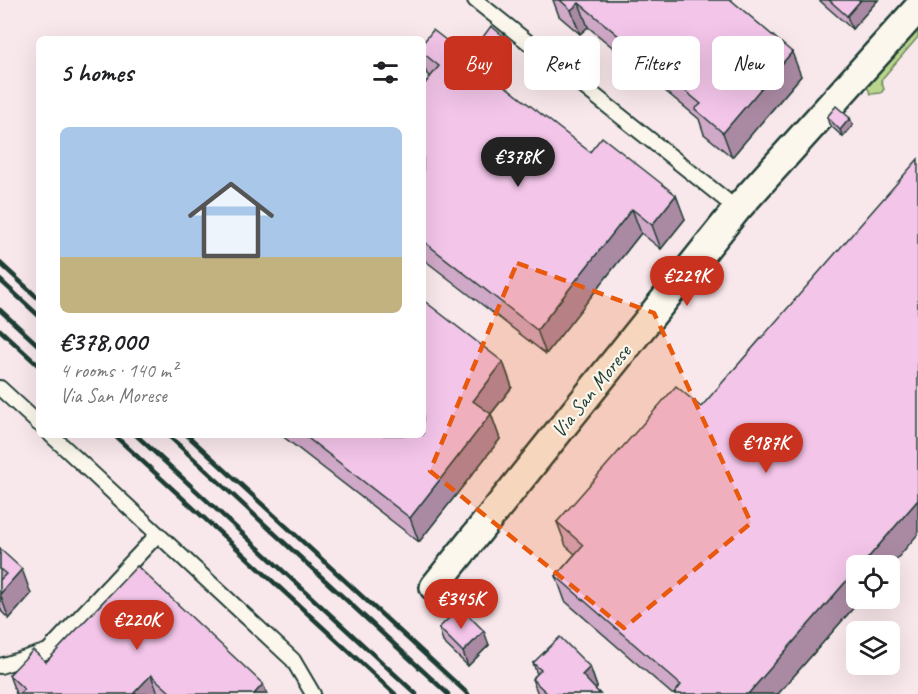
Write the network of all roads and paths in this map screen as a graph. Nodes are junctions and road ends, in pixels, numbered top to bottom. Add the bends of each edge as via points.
1 (475, 0) edge
2 (918, 8) edge
3 (737, 209) junction
4 (0, 388) edge
5 (36, 421) edge
6 (54, 438) edge
7 (158, 534) junction
8 (434, 587) dead end
9 (0, 666) edge
10 (313, 694) edge

1 - 3 lane
2 - 3 street, Via San Morese
3 - 8 street, Via San Morese
4 - 5 lane
6 - 7 lane
7 - 9 lane via 48,651
7 - 10 lane via 293,660

